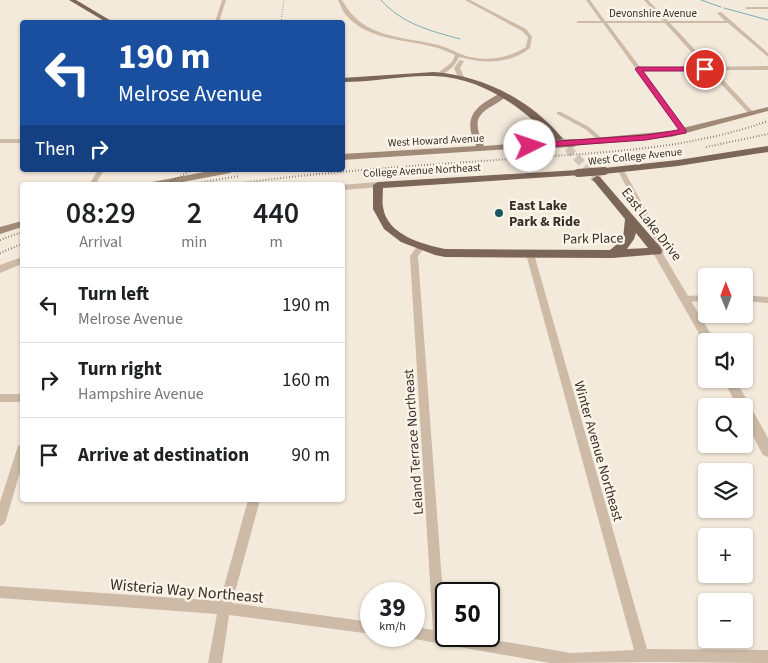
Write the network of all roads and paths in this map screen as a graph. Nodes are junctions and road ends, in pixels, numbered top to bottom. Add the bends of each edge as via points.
1 (72, 0) edge
2 (224, 0) edge
3 (340, 0) edge
4 (466, 0) edge
5 (588, 0) edge
6 (646, 0) edge
7 (746, 8) dead end
8 (768, 8) edge
9 (719, 13) dead end
10 (107, 20) edge
11 (218, 20) edge
12 (578, 22) dead end
13 (603, 22) junction
14 (667, 22) junction
15 (729, 22) junction
16 (458, 55) junction
17 (768, 56) edge
18 (469, 58) junction
19 (768, 68) edge
20 (638, 69) junction
21 (710, 69) junction
22 (440, 74) junction
23 (461, 77) junction
24 (345, 80) edge
25 (504, 95) junction
26 (768, 109) edge
27 (559, 112) dead end
28 (752, 114) junction
29 (684, 132) junction
30 (0, 141) edge
31 (20, 141) edge
32 (556, 141) junction
33 (602, 141) junction
34 (481, 148) junction
35 (768, 149) edge
36 (345, 157) edge
37 (620, 170) junction
38 (219, 172) edge
39 (503, 178) joint
40 (598, 180) tunnel mouth
41 (165, 182) edge
42 (378, 185) junction
43 (345, 187) edge
44 (630, 217) junction
45 (20, 225) edge
46 (0, 232) edge
47 (421, 247) junction
48 (658, 253) junction
49 (530, 254) junction
50 (612, 254) junction
51 (20, 261) edge
52 (0, 269) edge
53 (698, 298) edge
54 (686, 299) junction
55 (753, 299) edge
56 (768, 300) edge
57 (705, 333) edge
58 (734, 388) edge
59 (0, 398) edge
60 (20, 398) edge
61 (768, 451) edge
62 (20, 455) edge
63 (253, 502) edge
64 (0, 520) edge
65 (436, 582) edge
66 (0, 592) edge
67 (224, 608) junction
68 (360, 627) edge
69 (495, 647) edge
70 (642, 656) junction
71 (766, 659) edge
72 (571, 661) edge
73 (216, 663) edge

1 - 10 main road
2 - 11 street
3 - 16 street via 348,14 374,32 440,47
4 - 18 street via 517,25 528,34 530,42 522,52 510,57 491,60
5 - 13 street
6 - 14 street
7 - 8 street
9 - 15 street
12 - 13 street, Devonshire Avenue
13 - 14 street, Devonshire Avenue
13 - 20 street
14 - 15 street, Devonshire Avenue
14 - 21 street
15 - 17 street
16 - 18 street
16 - 22 street via 454,63
18 - 23 street via 457,65
19 - 21 street
20 - 21 street
20 - 29 street
21 - 28 street
22 - 23 main road
22 - 24 main road
23 - 25 main road
25 - 32 main road via 534,116
25 - 34 main road via 486,104 475,115 472,127
26 - 28 main road, West Howard Avenue
27 - 33 street
28 - 29 main road, West Howard Avenue
29 - 33 main road, West Howard Avenue
30 - 31 street
32 - 33 main road, West Howard Avenue, bridge
32 - 34 main road, West Howard Avenue
34 - 36 main road, West Howard Avenue
35 - 37 main road, West College Avenue
37 - 39 main road, West College Avenue, bridge
37 - 48 street via 660,242
38 - 41 main road
39 - 42 main road, College Avenue Northeast
40 - 44 main road, East Lake Drive
42 - 43 street, College Avenue Northeast
42 - 47 main road, Park Place via 378,210 386,223
44 - 48 main road, East Lake Drive
44 - 50 main road via 633,233 629,242
45 - 46 main road
47 - 49 main road, Park Place via 460,254
47 - 65 street, Leland Terrace Northeast via 414,256
48 - 50 main road, Park Place
48 - 54 street, East Lake Drive
49 - 50 main road, Park Place
49 - 70 street, Winter Avenue Northeast
51 - 52 street
53 - 54 street
54 - 57 street, East Lake Drive
55 - 56 street
58 - 61 street
59 - 60 street
62 - 64 street
63 - 67 street
66 - 67 street, Wisteria Way Northeast
67 - 68 street, Wisteria Way Northeast
67 - 73 street
69 - 72 street
70 - 71 street
70 - 72 street

